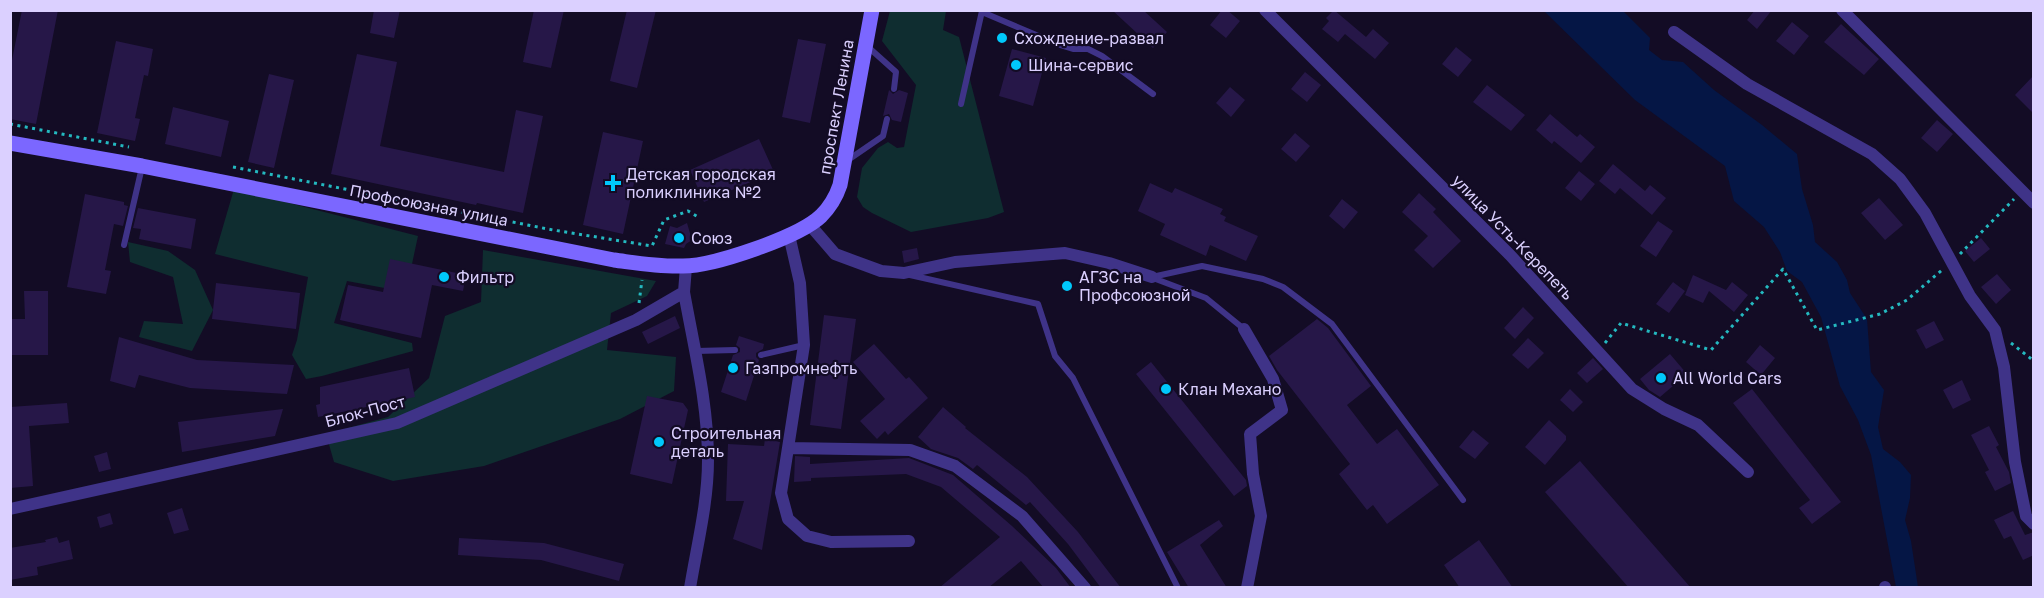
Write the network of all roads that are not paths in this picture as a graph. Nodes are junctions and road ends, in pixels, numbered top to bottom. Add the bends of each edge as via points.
1 (872, 10) edge
2 (1265, 10) edge
3 (1842, 10) edge
4 (982, 11) edge
5 (1674, 32) dead end
6 (865, 45) junction
7 (894, 89) dead end
8 (1153, 94) dead end
9 (961, 104) dead end
10 (887, 119) dead end
11 (10, 143) edge
12 (845, 162) junction
13 (142, 166) junction
14 (2034, 203) edge
15 (829, 207) joint
16 (810, 225) junction
17 (789, 235) junction
18 (124, 245) dead end
19 (686, 267) junction
20 (903, 273) junction
21 (1152, 277) junction
22 (684, 292) junction
23 (1244, 329) joint
24 (804, 345) junction
25 (735, 350) dead end
26 (695, 351) junction
27 (761, 355) dead end
28 (788, 448) junction
29 (1748, 472) dead end
30 (1463, 500) dead end
31 (10, 509) edge
32 (2034, 524) edge
33 (909, 541) dead end
34 (690, 588) edge
35 (1085, 588) edge
36 (1178, 588) edge
37 (1246, 588) edge

1 - 6 main road, проспект Ленина
2 - 29 street, улица Усть-Керепеть via 1510,255 1632,389 1698,425
3 - 14 street
4 - 8 lane via 1060,45 1088,49
4 - 9 lane
5 - 32 street via 1747,84 1872,154 1900,179 1925,213 1970,296 1995,330 2004,367 2015,462 2026,516
6 - 7 lane via 896,72
6 - 12 main road, проспект Ленина
10 - 12 lane via 883,136
11 - 13 main road, Профсоюзная улица
12 - 15 main road, проспект Ленина
13 - 18 lane
13 - 19 main road, Профсоюзная улица via 614,260
15 - 16 main road, Профсоюзная улица
16 - 17 main road, Профсоюзная улица
16 - 20 street via 834,254 881,271
17 - 19 main road, Профсоюзная улица
17 - 24 street via 800,283
19 - 22 street
20 - 21 street via 955,262 1065,253
20 - 36 lane via 1038,304 1055,356 1073,378
21 - 23 lane via 1206,298
21 - 30 lane via 1202,266 1282,286 1332,324
22 - 26 street
22 - 31 street, Блок-Пост via 636,320 397,423
23 - 37 street via 1273,379 1282,410 1250,434 1261,516
24 - 27 lane
24 - 28 street
25 - 26 lane
26 - 34 street via 703,391 708,460 705,507
28 - 33 street via 781,493 788,519 807,536 831,542
28 - 35 street via 910,450 955,466 1022,516

